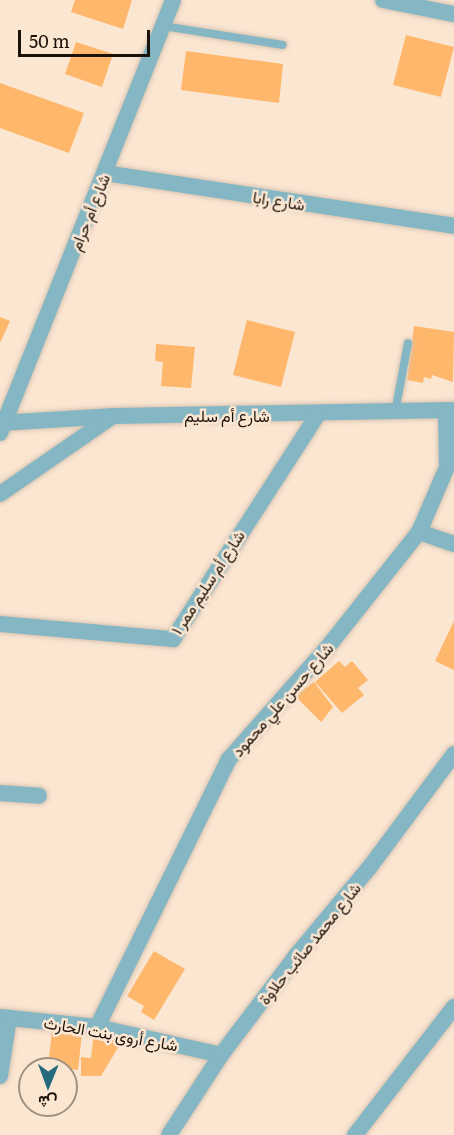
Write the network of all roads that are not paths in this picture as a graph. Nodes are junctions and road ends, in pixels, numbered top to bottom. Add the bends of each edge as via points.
1 (173, 0) edge
2 (383, 0) edge
3 (454, 14) edge
4 (163, 26) junction
5 (282, 45) dead end
6 (105, 173) junction
7 (454, 226) edge
8 (408, 343) dead end
9 (450, 411) edge
10 (395, 413) junction
11 (318, 414) junction
12 (114, 416) junction
13 (1, 426) edge
14 (0, 494) edge
15 (419, 532) junction
16 (454, 544) edge
17 (0, 624) edge
18 (454, 754) edge
19 (0, 794) edge
20 (39, 796) dead end
21 (453, 1010) edge
22 (4, 1017) edge
23 (97, 1027) junction
24 (221, 1055) junction
25 (0, 1076) edge
26 (169, 1135) edge
27 (355, 1135) edge

1 - 4 street, شارع أم حرام
2 - 3 street
4 - 5 lane
4 - 6 street, شارع أم حرام
6 - 7 street, شارع رابا
6 - 13 street, شارع أم حرام
8 - 10 lane
9 - 10 street, شارع أم سليم
9 - 15 street, شارع حسن علي محمود via 447,467
10 - 11 street, شارع أم سليم
11 - 12 street, شارع أم سليم
11 - 17 street, شارع أم سليم ممر ١ via 173,639
12 - 13 street, شارع أم سليم
12 - 14 street
15 - 16 street
15 - 23 street, شارع حسن علي محمود via 327,648 229,759
18 - 24 street, شارع محمد صائب حلاوة
19 - 20 street
21 - 27 street
22 - 23 street, شارع أروى بنت الحارث
22 - 25 street
23 - 24 street, شارع أروى بنت الحارث
24 - 26 street, شارع محمد صائب حلاوة

